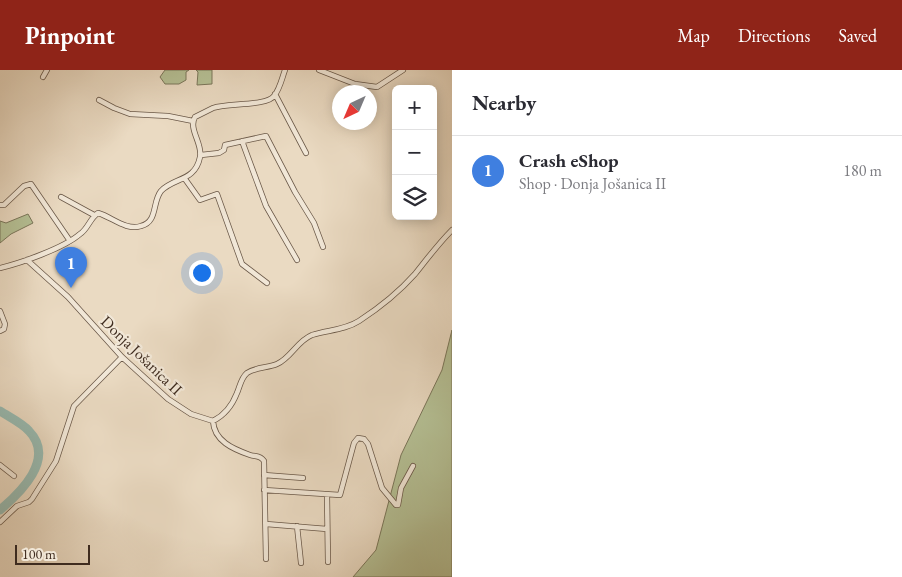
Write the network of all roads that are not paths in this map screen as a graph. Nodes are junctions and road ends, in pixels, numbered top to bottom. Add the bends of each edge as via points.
1 (47, 70) edge
2 (285, 70) edge
3 (319, 70) edge
4 (403, 70) edge
5 (43, 77) dead end
6 (275, 94) junction
7 (99, 100) dead end
8 (193, 124) junction
9 (242, 141) junction
10 (306, 153) dead end
11 (201, 155) junction
12 (185, 179) junction
13 (61, 197) dead end
14 (0, 205) edge
15 (94, 216) junction
16 (452, 230) edge
17 (70, 241) junction
18 (323, 247) dead end
19 (27, 260) junction
20 (296, 260) dead end
21 (0, 268) edge
22 (267, 283) dead end
23 (0, 311) edge
24 (0, 331) edge
25 (122, 357) junction
26 (213, 422) junction
27 (0, 465) edge
28 (413, 466) dead end
29 (264, 475) junction
30 (14, 476) dead end
31 (302, 478) dead end
32 (264, 490) junction
33 (327, 495) junction
34 (0, 522) edge
35 (266, 524) junction
36 (297, 526) junction
37 (328, 529) junction
38 (266, 559) dead end
39 (328, 562) dead end
40 (301, 563) dead end

1 - 5 street
2 - 6 street
3 - 4 street via 355,84 377,87
6 - 8 street via 265,102 214,108 195,117
6 - 10 street
7 - 8 street via 130,114 168,116
8 - 11 street
9 - 11 street via 225,144 219,153
9 - 18 street via 266,136 314,223
9 - 20 street via 266,206
11 - 12 street via 198,166
12 - 15 street via 160,193 151,219 143,226 131,227 98,213
12 - 22 street via 200,200 217,194 242,264
13 - 15 street
14 - 17 street via 31,184
15 - 17 street via 82,233
16 - 26 street via 396,293 360,321 302,340 277,364 249,372 243,377 231,406
17 - 19 street
19 - 21 street
19 - 25 street, Donja Jošanica II via 68,297
23 - 24 street via 5,326
25 - 26 street, Donja Jošanica II via 182,410
25 - 34 street via 74,406 56,461 32,499 17,506
26 - 29 street via 218,437 225,444 263,458
27 - 30 street
28 - 33 street via 396,505 382,488 368,444 358,438 340,495
29 - 31 street
29 - 32 street
32 - 33 street
32 - 35 street
33 - 37 street
35 - 36 street
35 - 38 street
36 - 37 street
36 - 40 street
37 - 39 street

